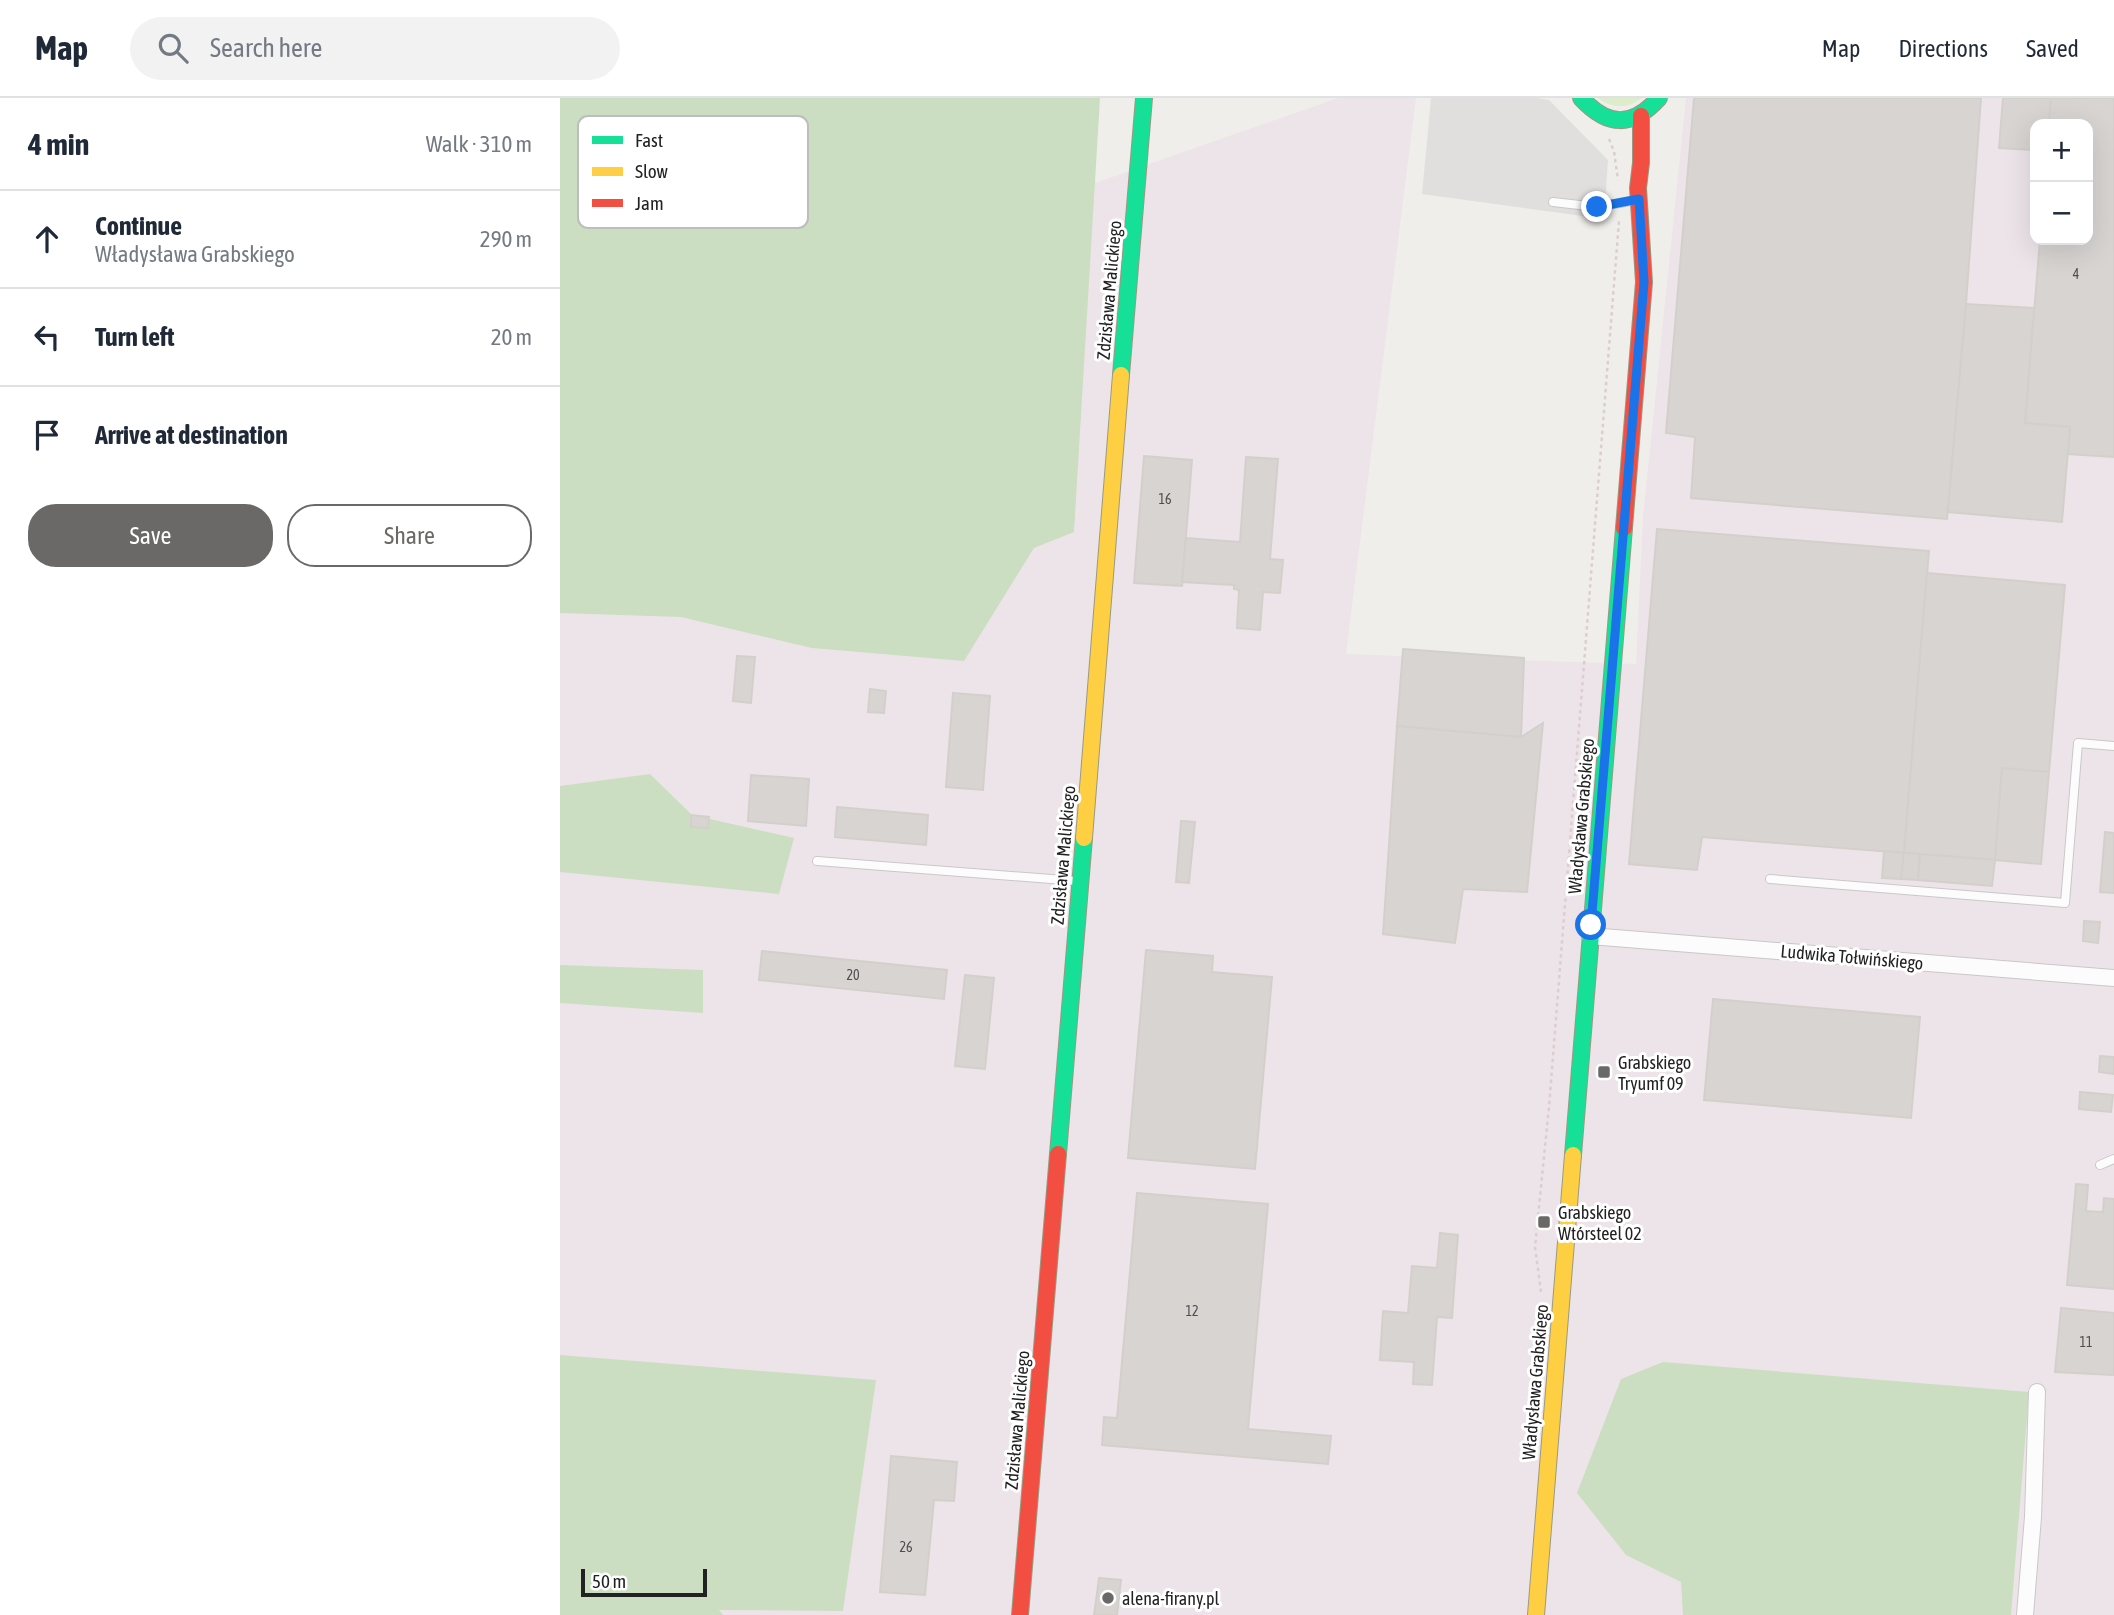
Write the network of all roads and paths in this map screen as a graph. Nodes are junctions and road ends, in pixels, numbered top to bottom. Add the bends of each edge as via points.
1 (1144, 98) edge
2 (1581, 98) edge
3 (1659, 98) edge
4 (1641, 116) junction
5 (1618, 133) junction
6 (1639, 194) junction
7 (1553, 202) dead end
8 (1620, 203) junction
9 (2114, 746) edge
10 (817, 861) dead end
11 (1770, 880) dead end
12 (1080, 881) junction
13 (1590, 936) junction
14 (2114, 978) edge
15 (1549, 1107) dead end
16 (2114, 1159) edge
17 (2100, 1165) dead end
18 (2037, 1392) dead end
19 (1020, 1615) edge
20 (1536, 1615) edge
21 (2025, 1615) edge

1 - 12 street, Zdzisława Malickiego
2 - 5 street
3 - 4 street
4 - 5 street via 1629,120
4 - 6 street, Władysława Grabskiego
5 - 6 street, Władysława Grabskiego
5 - 8 path via 1614,151
6 - 8 lane
6 - 13 street, Władysława Grabskiego via 1644,282
7 - 8 lane via 1597,207
8 - 15 path
9 - 11 lane via 2078,743 2065,903
10 - 12 lane
12 - 19 street, Zdzisława Malickiego
13 - 14 street, Ludwika Tołwińskiego
13 - 20 street, Władysława Grabskiego
16 - 17 lane
18 - 21 street

